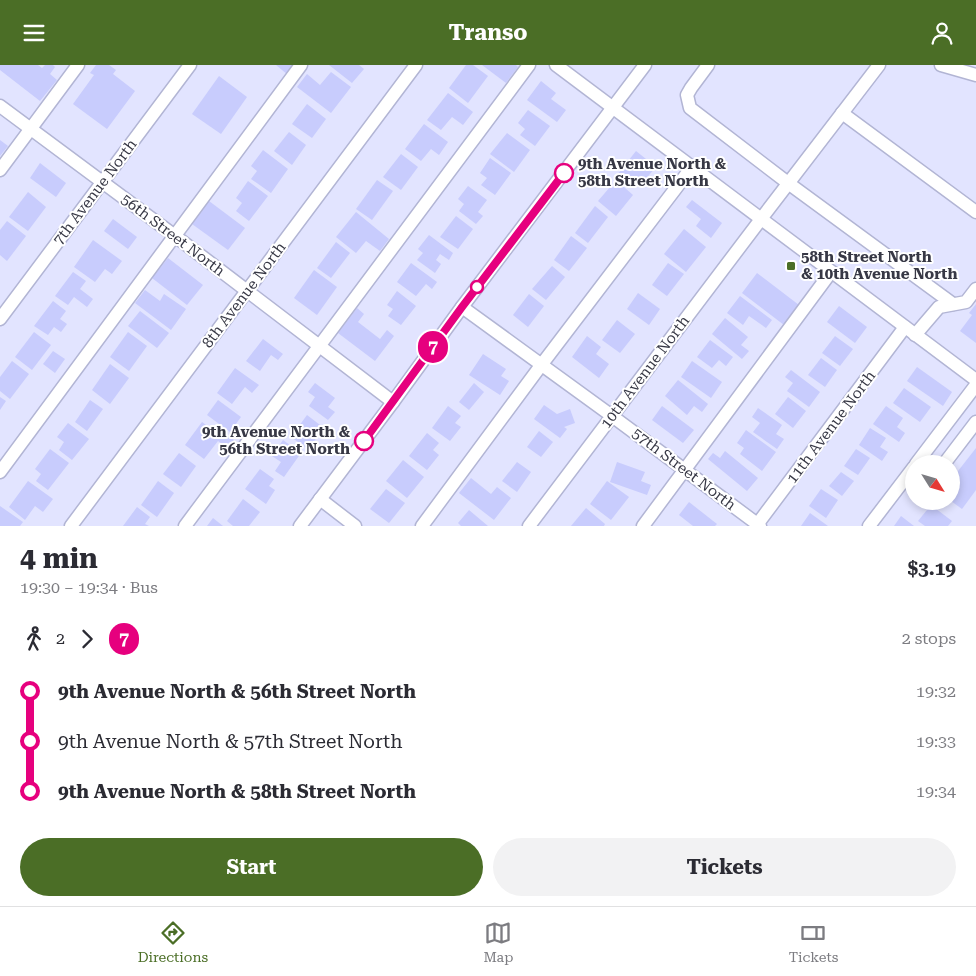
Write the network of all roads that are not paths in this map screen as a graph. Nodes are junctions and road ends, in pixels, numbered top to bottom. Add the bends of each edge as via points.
1 (190, 65) edge
2 (302, 65) edge
3 (416, 65) edge
4 (528, 65) edge
5 (556, 65) edge
6 (645, 65) edge
7 (708, 65) edge
8 (878, 65) edge
9 (941, 65) edge
10 (72, 67) edge
11 (976, 75) edge
12 (0, 106) edge
13 (613, 108) junction
14 (842, 113) junction
15 (31, 129) junction
16 (692, 167) junction
17 (0, 170) edge
18 (103, 182) junction
19 (788, 183) junction
20 (976, 212) edge
21 (760, 219) junction
22 (175, 236) junction
23 (832, 272) junction
24 (976, 289) edge
25 (247, 291) junction
26 (953, 304) junction
27 (462, 307) junction
28 (0, 319) edge
29 (910, 331) junction
30 (320, 346) junction
31 (542, 365) junction
32 (976, 380) edge
33 (976, 385) edge
34 (393, 402) junction
35 (612, 416) junction
36 (976, 422) edge
37 (923, 455) edge
38 (951, 455) edge
39 (684, 470) junction
40 (0, 472) edge
41 (905, 479) edge
42 (320, 499) junction
43 (758, 525) edge
44 (71, 526) edge
45 (185, 526) edge
46 (300, 526) edge
47 (355, 526) edge
48 (422, 526) edge
49 (529, 526) edge
50 (642, 526) edge
51 (869, 526) edge

1 - 18 street, 7th Avenue North
2 - 22 street
3 - 25 street, 8th Avenue North
4 - 30 street
5 - 13 street
6 - 13 street
7 - 19 street via 687,95 690,108
8 - 14 street, 10th Avenue North
9 - 11 street
10 - 15 street
12 - 15 street, 56th Street North
13 - 16 street
13 - 27 street
14 - 19 street, 10th Avenue North
14 - 20 street
15 - 17 street
15 - 18 street, 56th Street North
16 - 21 street
16 - 31 street
18 - 22 street, 56th Street North
18 - 28 street, 7th Avenue North
19 - 21 street, 10th Avenue North
19 - 26 street
21 - 23 street
21 - 35 street, 10th Avenue North
22 - 25 street, 56th Street North
22 - 40 street
23 - 29 street
23 - 39 street
24 - 26 street, 11th Avenue North via 966,302
25 - 30 street, 56th Street North
25 - 44 street, 8th Avenue North
26 - 29 street, 11th Avenue North via 939,307
27 - 31 street, 57th Street North
27 - 34 street
29 - 32 street
29 - 43 street, 11th Avenue North
30 - 34 street, 56th Street North
30 - 45 street
31 - 35 street, 57th Street North
31 - 48 street
33 - 37 street
34 - 42 street
35 - 39 street, 57th Street North
35 - 49 street, 10th Avenue North
36 - 38 street
39 - 43 street, 57th Street North
39 - 50 street
41 - 51 street
42 - 46 street
42 - 47 street

